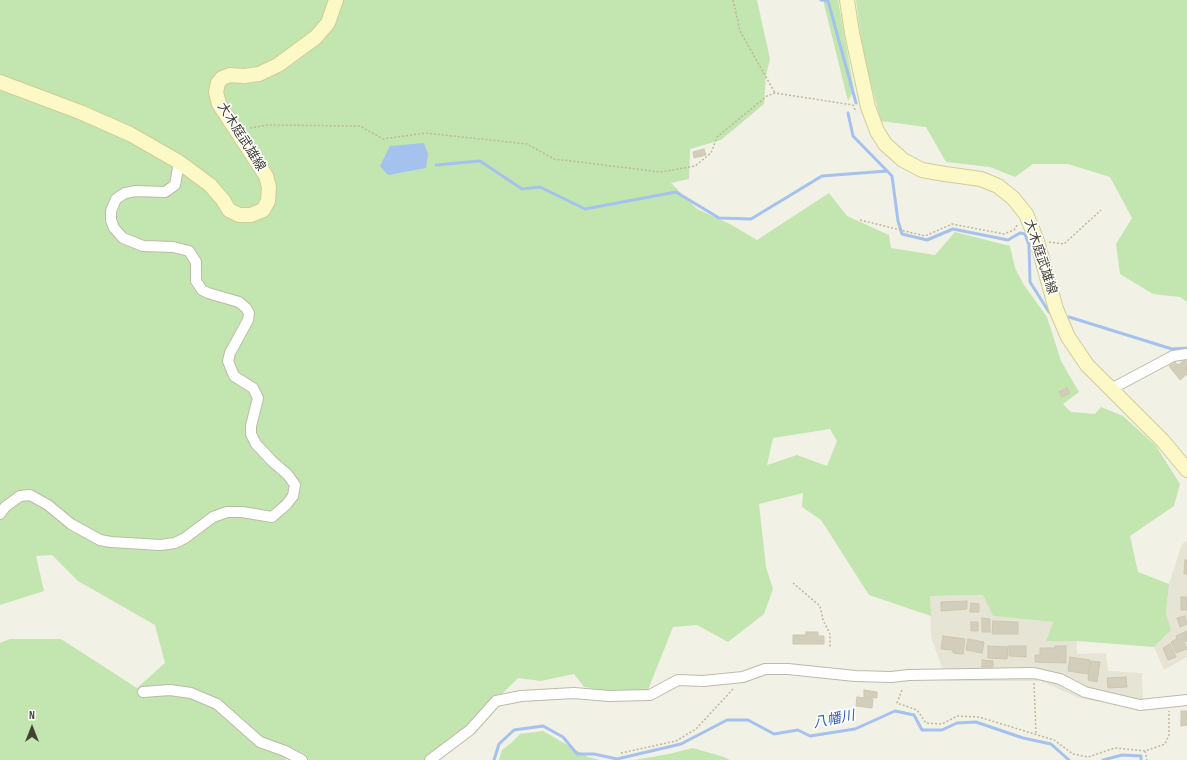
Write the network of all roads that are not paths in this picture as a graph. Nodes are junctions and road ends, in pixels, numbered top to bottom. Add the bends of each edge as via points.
1 (336, 0) edge
2 (847, 0) edge
3 (0, 82) edge
4 (179, 162) junction
5 (1187, 354) edge
6 (1111, 389) junction
7 (1187, 470) edge
8 (0, 514) edge
9 (143, 692) dead end
10 (1187, 700) edge
11 (302, 760) edge
12 (430, 760) edge

1 - 4 main road, 大木庭武雄線 via 328,23 316,37 278,65 259,74 230,75 218,83 216,92 219,104 266,176 269,187 268,201 263,210 252,215 239,215 229,210 210,185
2 - 6 main road, 大木庭武雄線 via 868,107 885,144 903,160 922,170 981,178 998,186 1013,198 1026,214 1037,241 1056,309 1068,337 1087,365
3 - 4 main road, 大木庭武雄線 via 130,134
4 - 8 street via 175,185 165,192 125,193 116,199 111,211 111,220 122,238 142,246 173,247 189,251 196,262 196,281 202,290 239,302 246,308 249,313 248,320 230,353 228,362 234,376 253,388 258,398 251,434 272,462 288,475 294,485 293,496 272,517 227,512 213,517 185,538 160,545 100,540 30,496 20,496
5 - 6 street via 1173,356
6 - 7 main road, 大木庭武雄線 via 1163,441
9 - 11 street via 170,690 191,693 217,704 260,742
10 - 12 street via 1140,705 1085,692 1060,679 1034,673 891,677 788,669 765,670 743,677 703,681 678,680 650,694 609,696 574,693 521,696 496,701 470,730

